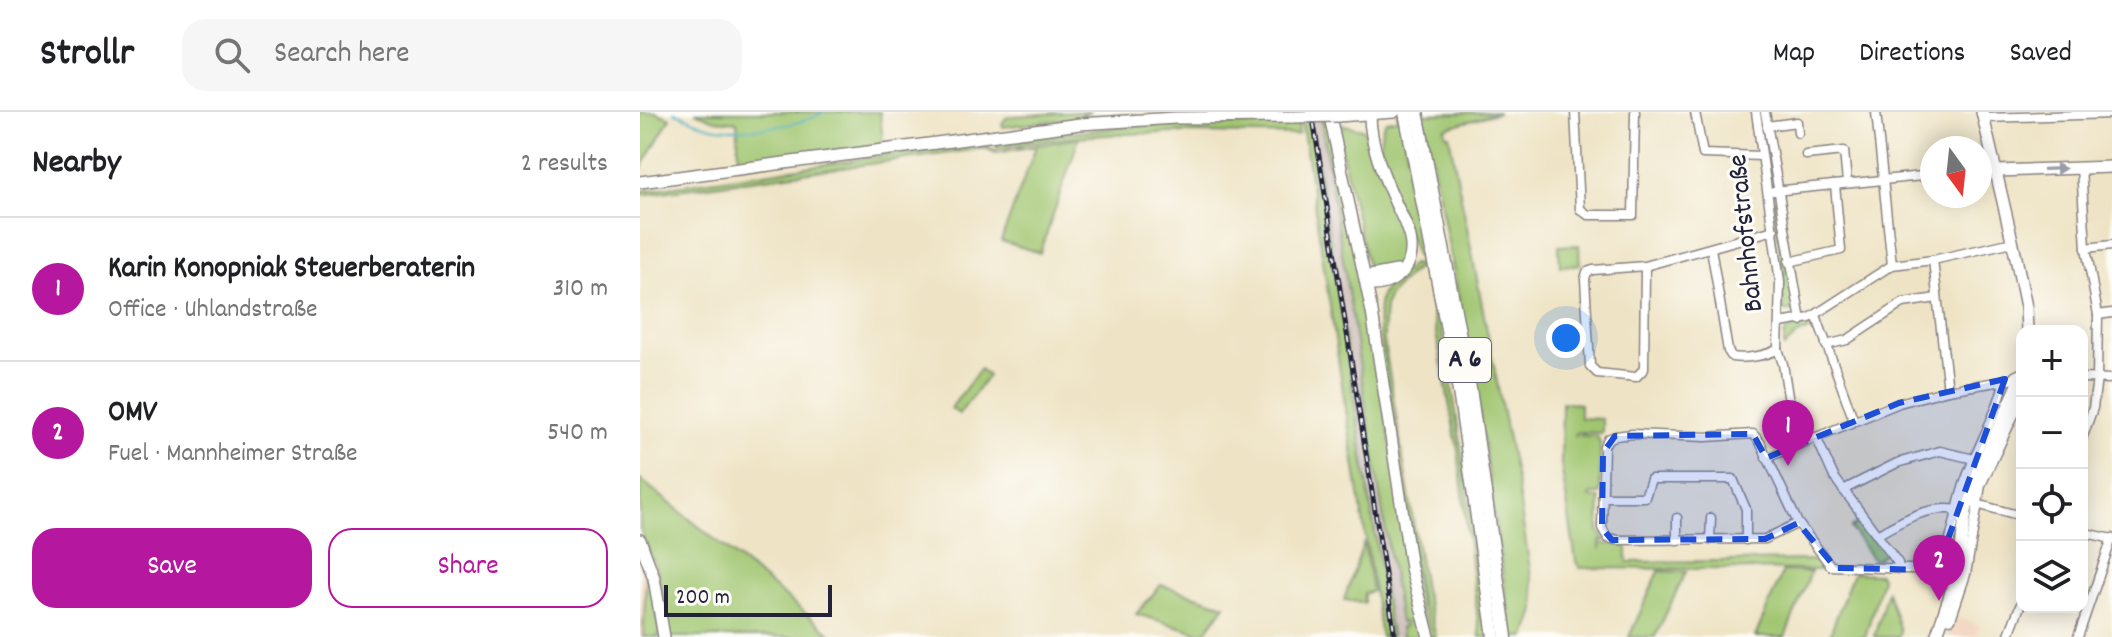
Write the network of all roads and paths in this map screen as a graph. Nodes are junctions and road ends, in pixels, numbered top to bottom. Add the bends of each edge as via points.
1 (1405, 112) edge
2 (1417, 112) edge
3 (1575, 112) edge
4 (1635, 112) edge
5 (1695, 112) edge
6 (1756, 112) edge
7 (1765, 112) edge
8 (1876, 112) edge
9 (1383, 113) edge
10 (2112, 114) edge
11 (1336, 115) edge
12 (1983, 115) edge
13 (1767, 126) junction
14 (1798, 133) dead end
15 (1372, 135) junction
16 (1377, 149) junction
17 (1806, 155) dead end
18 (1762, 156) junction
19 (2112, 167) edge
20 (2081, 168) junction
21 (1992, 171) edge
22 (1996, 171) junction
23 (1920, 176) edge
24 (1882, 180) junction
25 (640, 182) edge
26 (1847, 183) junction
27 (1835, 185) junction
28 (1773, 191) junction
29 (1774, 230) junction
30 (2013, 242) junction
31 (2112, 245) edge
32 (1711, 248) junction
33 (2086, 248) junction
34 (1933, 260) junction
35 (1789, 262) junction
36 (1407, 264) junction
37 (1892, 265) junction
38 (1645, 266) junction
39 (1366, 281) junction
40 (1383, 284) junction
41 (1937, 298) junction
42 (1372, 312) junction
43 (2112, 313) edge
44 (1816, 315) junction
45 (2098, 315) junction
46 (1801, 321) junction
47 (1780, 323) junction
48 (2027, 325) edge
49 (1826, 345) junction
50 (1778, 349) junction
51 (2088, 378) edge
52 (2097, 378) junction
53 (2112, 379) edge
54 (2016, 380) edge
55 (1948, 390) junction
56 (2016, 410) edge
57 (1854, 421) junction
58 (2088, 422) edge
59 (1816, 437) junction
60 (1799, 444) junction
61 (1766, 458) junction
62 (1974, 459) junction
63 (1843, 490) junction
64 (1603, 497) junction
65 (1976, 504) junction
66 (1957, 510) junction
67 (2016, 514) edge
68 (1677, 518) dead end
69 (1711, 518) dead end
70 (1798, 523) junction
71 (2088, 533) edge
72 (1877, 535) junction
73 (2112, 539) edge
74 (640, 540) edge
75 (1677, 540) junction
76 (1710, 540) junction
77 (1746, 540) junction
78 (1899, 569) junction
79 (1937, 570) junction
80 (1958, 571) junction
81 (2017, 613) edge
82 (1944, 616) junction
83 (664, 637) edge
84 (1429, 637) edge
85 (1494, 637) edge
86 (1506, 637) edge
87 (1936, 637) edge
88 (2008, 637) edge
89 (2078, 637) edge

1 - 85 highway, A 6 via 1461,404
2 - 86 highway, A 6 via 1470,389
3 - 4 street via 1580,209 1588,215 1633,215
5 - 18 street via 1703,154
6 - 18 street, Bahnhofstraße
7 - 13 street, Bahnhofstraße
8 - 24 street
9 - 11 main road
9 - 15 main road
9 - 16 main road
10 - 12 street
11 - 15 main road
11 - 25 main road, bridge via 1134,120
11 - 39 main road
12 - 22 main road
13 - 14 street via 1797,122
13 - 28 street, Bahnhofstraße
15 - 16 main road
16 - 36 main road via 1411,241
17 - 26 street via 1844,151
18 - 28 street, Bahnhofstraße
19 - 20 main road
22 -> 20 main road
20 - 33 street
21 - 22 street
22 - 30 main road
23 - 24 street
24 - 26 street
24 - 37 street
26 - 27 street
27 - 28 street
27 - 35 street via 1841,250
28 - 29 street, Bahnhofstraße
28 - 35 street, Bahnhofstraße
29 - 32 street
29 - 47 street, Bahnhofstraße
30 - 34 street
30 - 48 main road
31 - 33 street
32 - 38 street
32 - 50 street via 1728,351 1732,357
33 - 45 street
34 - 37 street
34 - 41 street
35 - 46 street, Bahnhofstraße
36 - 39 main road
36 - 40 main road
37 - 44 street
38 - 38 street via 1587,272 1590,366 1597,373 1636,377 1644,369
39 - 40 main road
39 - 42 main road
40 - 42 main road
41 - 49 street via 1903,303 1847,340
41 - 55 street
42 - 84 main road via 1411,568
43 - 45 street
44 - 46 street
44 - 49 street
45 - 52 street
46 - 47 street
47 - 50 street, Bahnhofstraße
49 - 57 street
50 - 60 street, Bahnhofstraße
51 - 52 street
52 - 53 street
52 - 58 street
54 - 55 street
54 - 62 street
54 - 80 main road via 1974,481
55 - 57 street
56 - 65 street
57 - 59 street
59 - 60 street
59 - 63 street
60 - 61 street
61 - 64 street via 1753,434 1632,434 1608,439
61 - 70 street
62 - 63 street via 1940,451 1897,463
62 - 66 street
63 - 72 street
64 - 75 street via 1603,532 1608,538
64 - 77 street via 1645,497 1651,479 1733,479 1746,509
65 - 67 street
65 - 82 street via 1966,574 1951,619
66 - 72 street via 1943,507 1912,516
66 - 79 street via 1953,538
68 - 75 street
69 - 76 street
70 - 77 street via 1772,537
70 - 78 street via 1831,566
71 - 73 street
72 - 78 street
73 - 89 street
74 - 83 main road via 654,578
75 - 76 street
76 - 77 street
78 - 79 street
79 - 80 street
80 - 82 main road
81 - 88 street
82 - 87 main road

